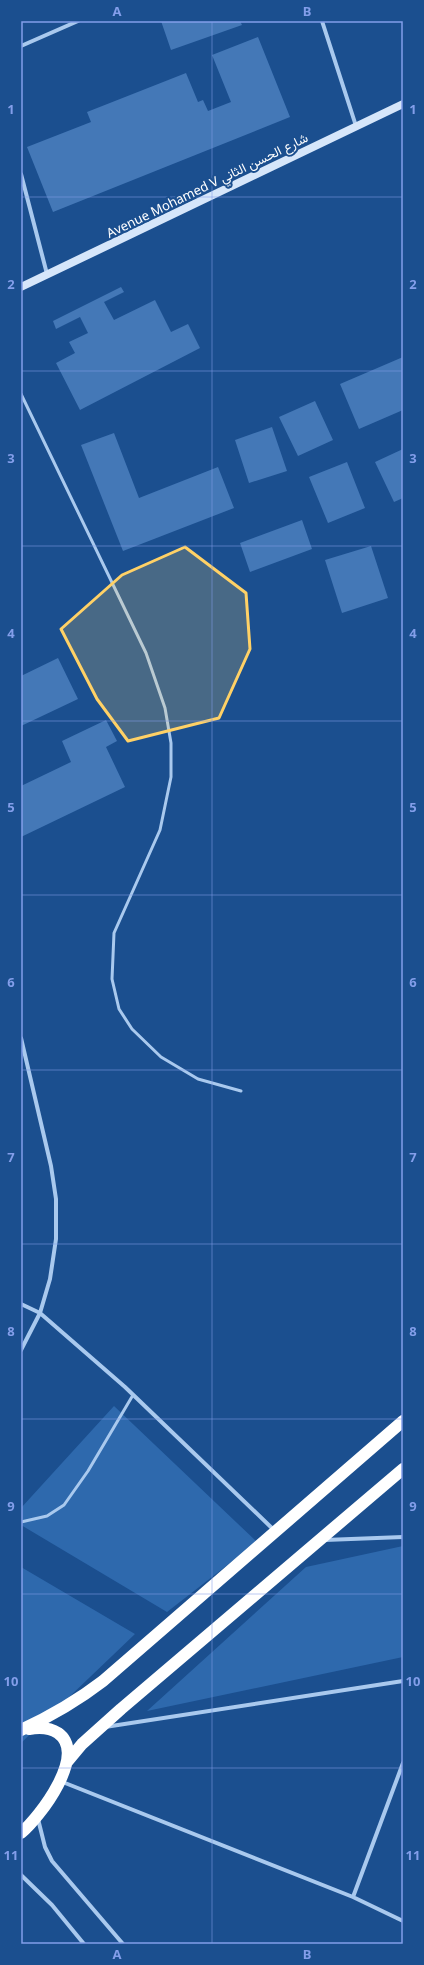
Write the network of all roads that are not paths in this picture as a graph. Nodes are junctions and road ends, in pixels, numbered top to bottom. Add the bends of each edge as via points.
1 (78, 21) edge
2 (322, 21) edge
3 (21, 46) edge
4 (403, 104) edge
5 (356, 127) junction
6 (21, 174) edge
7 (47, 274) junction
8 (21, 287) edge
9 (21, 394) edge
10 (21, 1038) edge
11 (241, 1091) dead end
12 (21, 1304) edge
13 (40, 1313) junction
14 (21, 1350) edge
15 (133, 1396) junction
16 (403, 1421) edge
17 (403, 1469) edge
18 (21, 1522) edge
19 (277, 1532) junction
20 (403, 1537) edge
21 (319, 1540) junction
22 (403, 1681) edge
23 (99, 1728) junction
24 (21, 1730) edge
25 (67, 1762) junction
26 (403, 1762) edge
27 (401, 1773) edge
28 (60, 1781) junction
29 (38, 1816) junction
30 (21, 1833) edge
31 (21, 1875) edge
32 (353, 1897) junction
33 (403, 1921) edge
34 (84, 1944) edge
35 (123, 1944) edge

1 - 3 street
2 - 5 street
4 - 5 street, Avenue Mohamed V شارع الحسن الثاني
5 - 7 street, Avenue Mohamed V شارع الحسن الثاني
6 - 7 street
7 - 8 street, Avenue Mohamed V شارع الحسن الثاني
9 - 11 lane via 146,653 165,708 171,743 171,777 160,830 114,933 112,979 119,1009 132,1029 162,1057 198,1079
10 - 13 street via 51,1166 56,1199 56,1239 50,1279
12 - 13 street
13 - 14 street
13 - 15 street
15 - 18 lane via 88,1471 64,1505 47,1516
15 - 19 street
16 - 19 highway
17 - 21 highway
19 - 24 highway via 103,1681 66,1707
20 - 21 street
21 - 23 highway
22 - 23 street
23 - 25 highway
24 - 25 highway via 39,1727 52,1729 63,1736 68,1749
25 - 28 highway
26 - 27 street
27 - 32 street
28 - 29 highway
28 - 32 street
29 - 30 highway
29 - 35 street via 42,1839 52,1861
31 - 34 street via 52,1905
32 - 33 street

